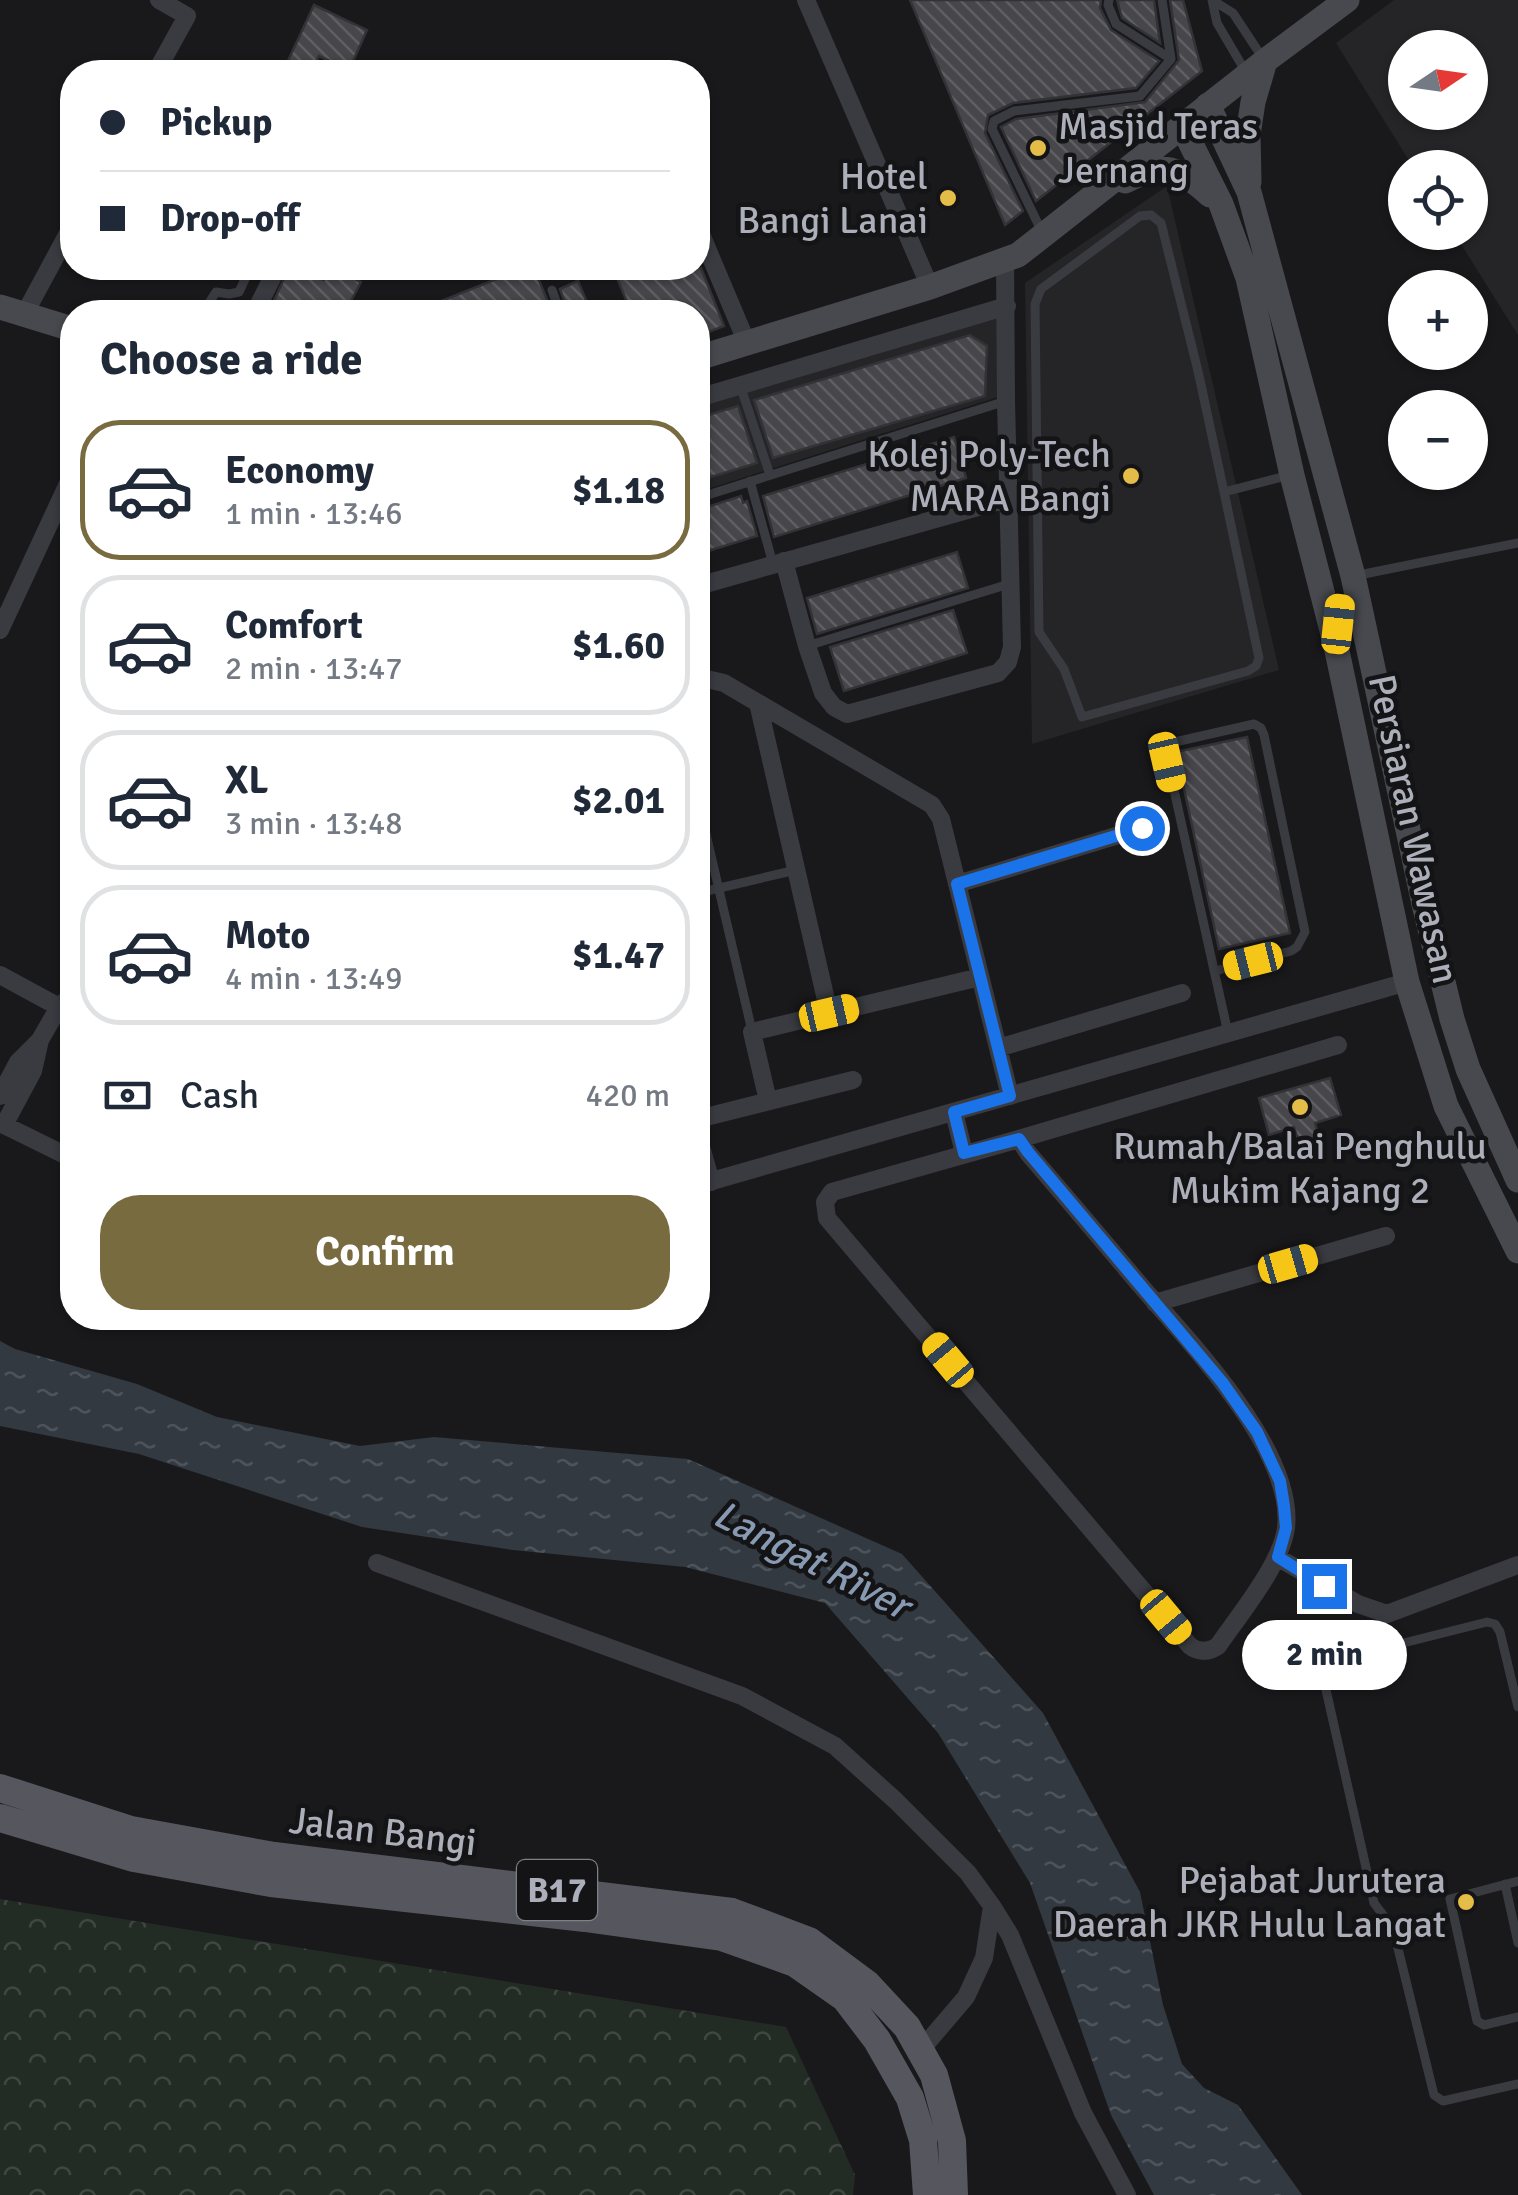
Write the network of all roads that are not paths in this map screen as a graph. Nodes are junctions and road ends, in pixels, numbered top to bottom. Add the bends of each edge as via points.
1 (159, 0) edge
2 (806, 0) edge
3 (1109, 0) edge
4 (1162, 0) edge
5 (1212, 0) edge
6 (1346, 0) edge
7 (1171, 59) junction
8 (163, 60) edge
9 (1256, 68) junction
10 (1208, 106) junction
11 (1182, 126) junction
12 (1249, 192) junction
13 (1091, 198) junction
14 (1221, 204) junction
15 (1043, 234) junction
16 (60, 243) edge
17 (710, 257) edge
18 (1005, 261) junction
19 (244, 280) edge
20 (930, 286) junction
21 (552, 290) dead end
22 (211, 300) edge
23 (556, 300) edge
24 (1006, 306) junction
25 (12, 311) edge
26 (60, 325) edge
27 (746, 343) junction
28 (710, 354) edge
29 (740, 385) junction
30 (710, 394) edge
31 (1006, 402) junction
32 (1292, 474) junction
33 (770, 476) junction
34 (750, 482) junction
35 (1224, 492) junction
36 (710, 494) edge
37 (1010, 498) junction
38 (60, 501) edge
39 (1306, 525) junction
40 (1518, 543) edge
41 (779, 563) junction
42 (1353, 576) junction
43 (710, 583) edge
44 (1012, 584) junction
45 (0, 630) edge
46 (807, 646) junction
47 (1336, 646) junction
48 (710, 681) edge
49 (758, 702) junction
50 (1142, 828) dead end
51 (710, 853) edge
52 (796, 870) junction
53 (957, 884) junction
54 (718, 888) junction
55 (710, 890) edge
56 (1424, 904) junction
57 (1215, 970) junction
58 (0, 975) edge
59 (980, 978) junction
60 (1408, 982) junction
61 (1182, 993) dead end
62 (60, 999) edge
63 (60, 1010) edge
64 (829, 1013) junction
65 (1452, 1019) junction
66 (752, 1032) junction
67 (1228, 1033) junction
68 (40, 1040) junction
69 (1338, 1045) dead end
70 (998, 1048) junction
71 (853, 1080) dead end
72 (0, 1096) edge
73 (1010, 1096) junction
74 (768, 1101) junction
75 (954, 1112) junction
76 (710, 1116) edge
77 (2, 1124) edge
78 (1019, 1139) junction
79 (60, 1153) edge
80 (964, 1153) junction
81 (1518, 1180) edge
82 (710, 1182) edge
83 (1386, 1236) dead end
84 (1518, 1251) edge
85 (1156, 1303) junction
86 (1278, 1557) junction
87 (378, 1564) dead end
88 (1518, 1565) edge
89 (1518, 1707) edge
90 (0, 1788) edge
91 (0, 1818) edge
92 (1518, 1881) edge
93 (1504, 1884) junction
94 (992, 1906) junction
95 (1518, 1942) edge
96 (1518, 2017) edge
97 (920, 2050) junction
98 (1518, 2084) edge
99 (927, 2195) edge
100 (954, 2195) edge
101 (1127, 2195) edge

1 - 8 street via 187,16
2 - 20 street
3 - 7 lane via 1116,24
4 - 7 lane
5 - 9 lane via 1218,23
5 - 9 lane via 1233,13
6 - 9 main road
7 - 15 lane via 1140,96 1014,112 994,122
9 - 10 main road
9 - 12 main road
10 - 11 main road
10 - 12 main road, Persiaran Wawasan
11 - 13 main road
11 - 14 main road, Persiaran Wawasan
12 - 42 main road, Persiaran Wawasan
13 - 14 main road via 1146,171 1166,169 1186,174
13 - 15 main road
14 - 32 main road, Persiaran Wawasan via 1248,278
15 - 18 main road
16 - 25 street
17 - 27 street
18 - 20 main road
18 - 24 street
19 - 22 lane via 239,292 216,292
20 - 27 main road
21 - 23 lane
24 - 29 street
24 - 31 street
25 - 26 main road
27 - 28 main road
29 - 30 street
29 - 33 lane
31 - 33 lane
31 - 37 street
32 - 35 lane
32 - 39 main road, Persiaran Wawasan
33 - 34 lane
34 - 36 lane
34 - 41 lane
35 - 35 lane via 1161,223 1140,216 1040,289 1035,304 1039,632 1064,669 1082,717 1256,666
37 - 41 street
37 - 44 street
38 - 45 street
39 - 42 main road
39 - 47 main road, Persiaran Wawasan
40 - 42 lane
41 - 43 street
41 - 46 street
42 - 47 main road via 1340,602
42 - 56 main road, Persiaran Wawasan
44 - 46 lane
44 - 46 street via 1012,646 998,673 847,714 823,693
47 - 60 main road, Persiaran Wawasan
48 - 49 street
49 - 52 street
49 - 53 street via 932,805
50 - 53 street
51 - 54 lane
52 - 54 lane
52 - 64 street
53 - 59 street
54 - 55 lane
54 - 66 lane
56 - 60 main road via 1424,950
56 - 65 main road, Persiaran Wawasan
57 - 57 lane via 1166,754 1175,742 1254,724 1264,735 1305,932 1292,951
57 - 67 lane
58 - 62 street
59 - 64 street
59 - 70 street
60 - 65 main road via 1432,995
60 - 67 street
60 - 84 main road, Persiaran Wawasan via 1446,1106
61 - 70 street
63 - 68 street
64 - 66 street
65 - 81 main road, Persiaran Wawasan
66 - 74 street
67 - 73 street
68 - 72 street via 18,1062
68 - 77 street via 33,1071
69 - 78 street
70 - 73 street
71 - 74 street
73 - 75 street
74 - 76 street
75 - 80 street
75 - 82 street
77 - 79 street
78 - 80 street
78 - 85 street
80 - 86 street via 832,1192 827,1218 1196,1650 1218,1646
83 - 85 street
85 - 86 street via 1257,1432 1280,1481 1286,1528
86 - 88 street via 1387,1614
87 - 94 street via 742,1696 835,1746 896,1800
89 - 98 lane via 1500,1632 1487,1622 1328,1662 1322,1672 1374,1903 1393,1928 1434,2096 1442,2101
90 - 97 main road, Jalan Bangi / B17 via 131,1830 274,1856 732,1912 809,1942 867,1984
91 - 99 main road, Jalan Bangi / B17 via 134,1858 271,1883 722,1936 795,1963 845,1998 910,2098 923,2140
92 - 93 lane
93 - 95 lane
93 - 96 lane via 1453,1897 1450,1904 1478,2021
94 - 97 street via 984,1958 966,1997
94 - 101 street via 1083,2113
97 - 100 main road, Jalan Bangi / B17 via 952,2140

